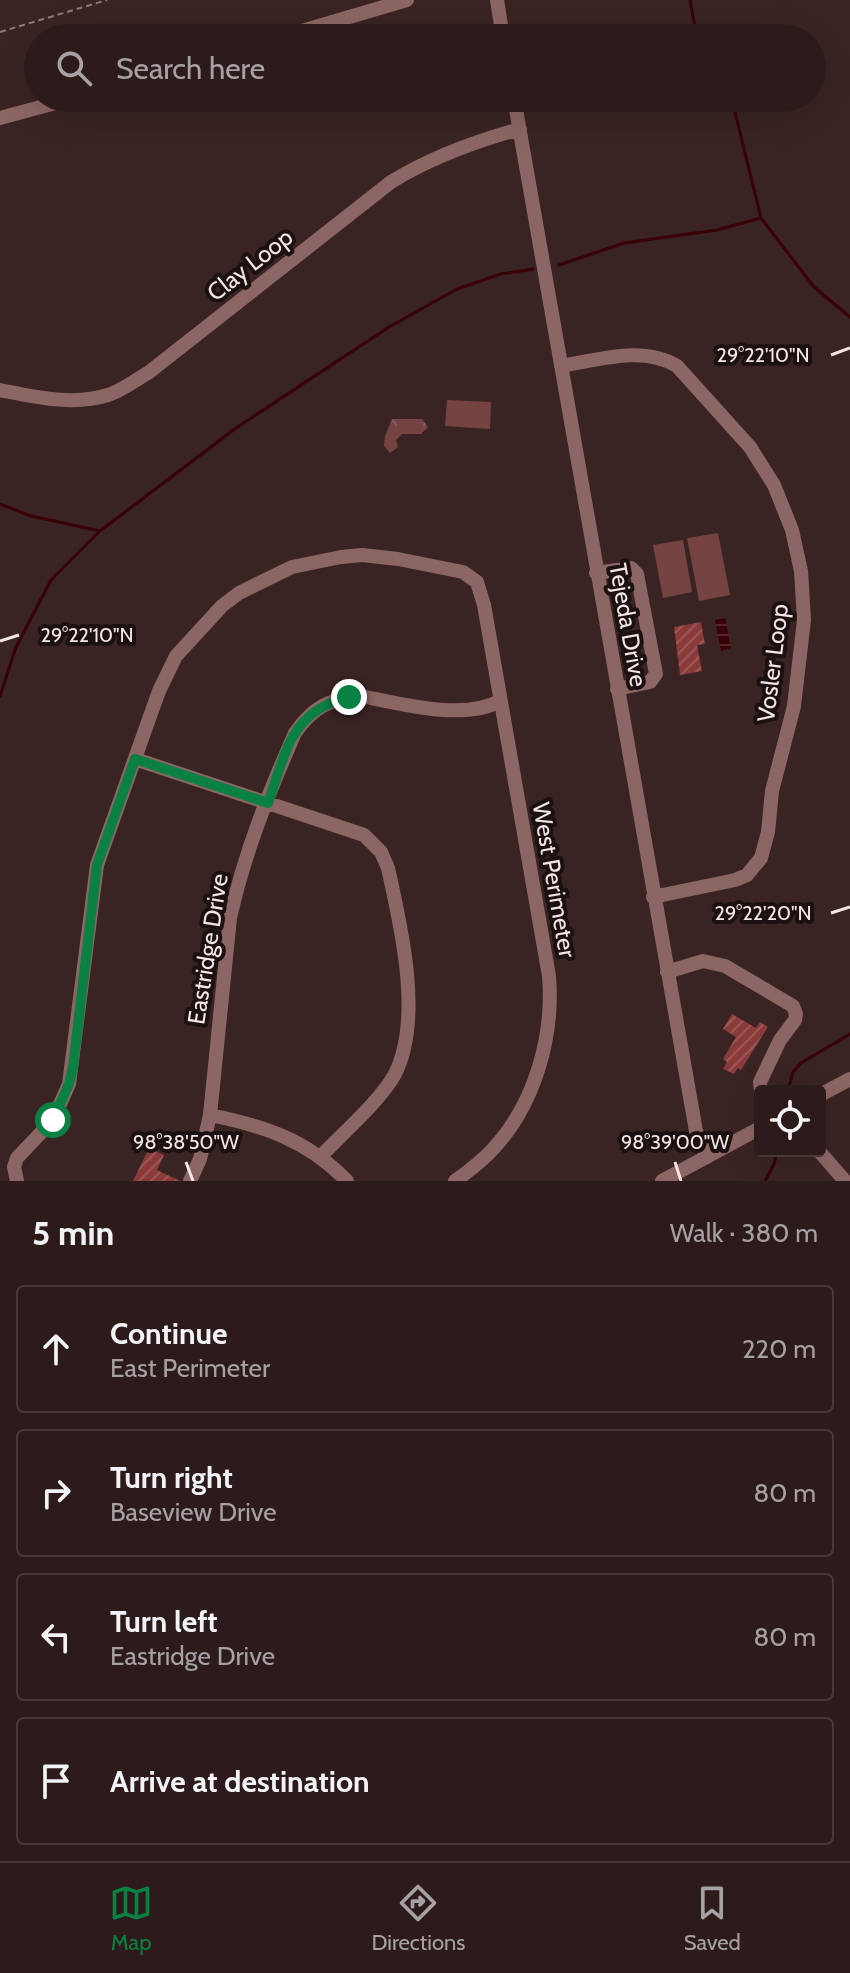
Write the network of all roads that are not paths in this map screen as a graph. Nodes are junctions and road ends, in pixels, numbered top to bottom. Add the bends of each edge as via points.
1 (407, 0) edge
2 (497, 0) edge
3 (326, 24) edge
4 (501, 24) edge
5 (24, 112) edge
6 (517, 112) edge
7 (0, 118) edge
8 (520, 129) junction
9 (561, 366) junction
10 (0, 390) edge
11 (596, 573) junction
12 (617, 689) junction
13 (500, 701) junction
14 (135, 759) junction
15 (268, 803) junction
16 (653, 897) junction
17 (667, 972) junction
18 (850, 1079) edge
19 (760, 1085) edge
20 (826, 1092) edge
21 (210, 1115) junction
22 (754, 1131) edge
23 (321, 1156) junction
24 (707, 1157) junction
25 (824, 1157) edge
26 (17, 1181) edge
27 (190, 1181) edge
28 (347, 1181) edge
29 (455, 1181) edge
30 (662, 1181) edge
31 (845, 1181) edge

1 - 3 street
2 - 4 street
5 - 7 street
6 - 8 street, Tejeda Drive
8 - 9 street, Tejeda Drive
8 - 10 street, Clay Loop via 391,182 148,373 111,394 68,401
9 - 11 street, Tejeda Drive
9 - 16 street, Vosler Loop via 639,355 664,358 677,366 763,465 792,530 801,571 804,620 794,706 761,858 735,880
11 - 12 street, Tejeda Drive
11 - 12 street via 631,568 637,574 656,674 650,682
12 - 16 street, Tejeda Drive
13 - 14 street, West Perimeter via 484,605 471,576 398,559 341,557 292,567 222,606 176,656
13 - 15 street, Eastridge Drive via 452,711 361,696 320,706 295,733
13 - 29 street, West Perimeter via 549,976 550,1011 533,1085 517,1116 494,1148
14 - 15 street
14 - 26 street via 97,865 69,1084 53,1120 17,1158
15 - 21 street, Eastridge Drive via 243,864 230,918
15 - 23 street via 364,835 381,852 393,888 409,991 408,1032 394,1075
16 - 17 street, Tejeda Drive
17 - 19 street via 703,961 725,966 793,1006 795,1020
17 - 24 street, Tejeda Drive via 696,1131
18 - 20 street
21 - 23 street via 264,1127
21 - 27 street, Eastridge Drive
22 - 24 street
23 - 28 street
24 - 30 street
25 - 31 street

